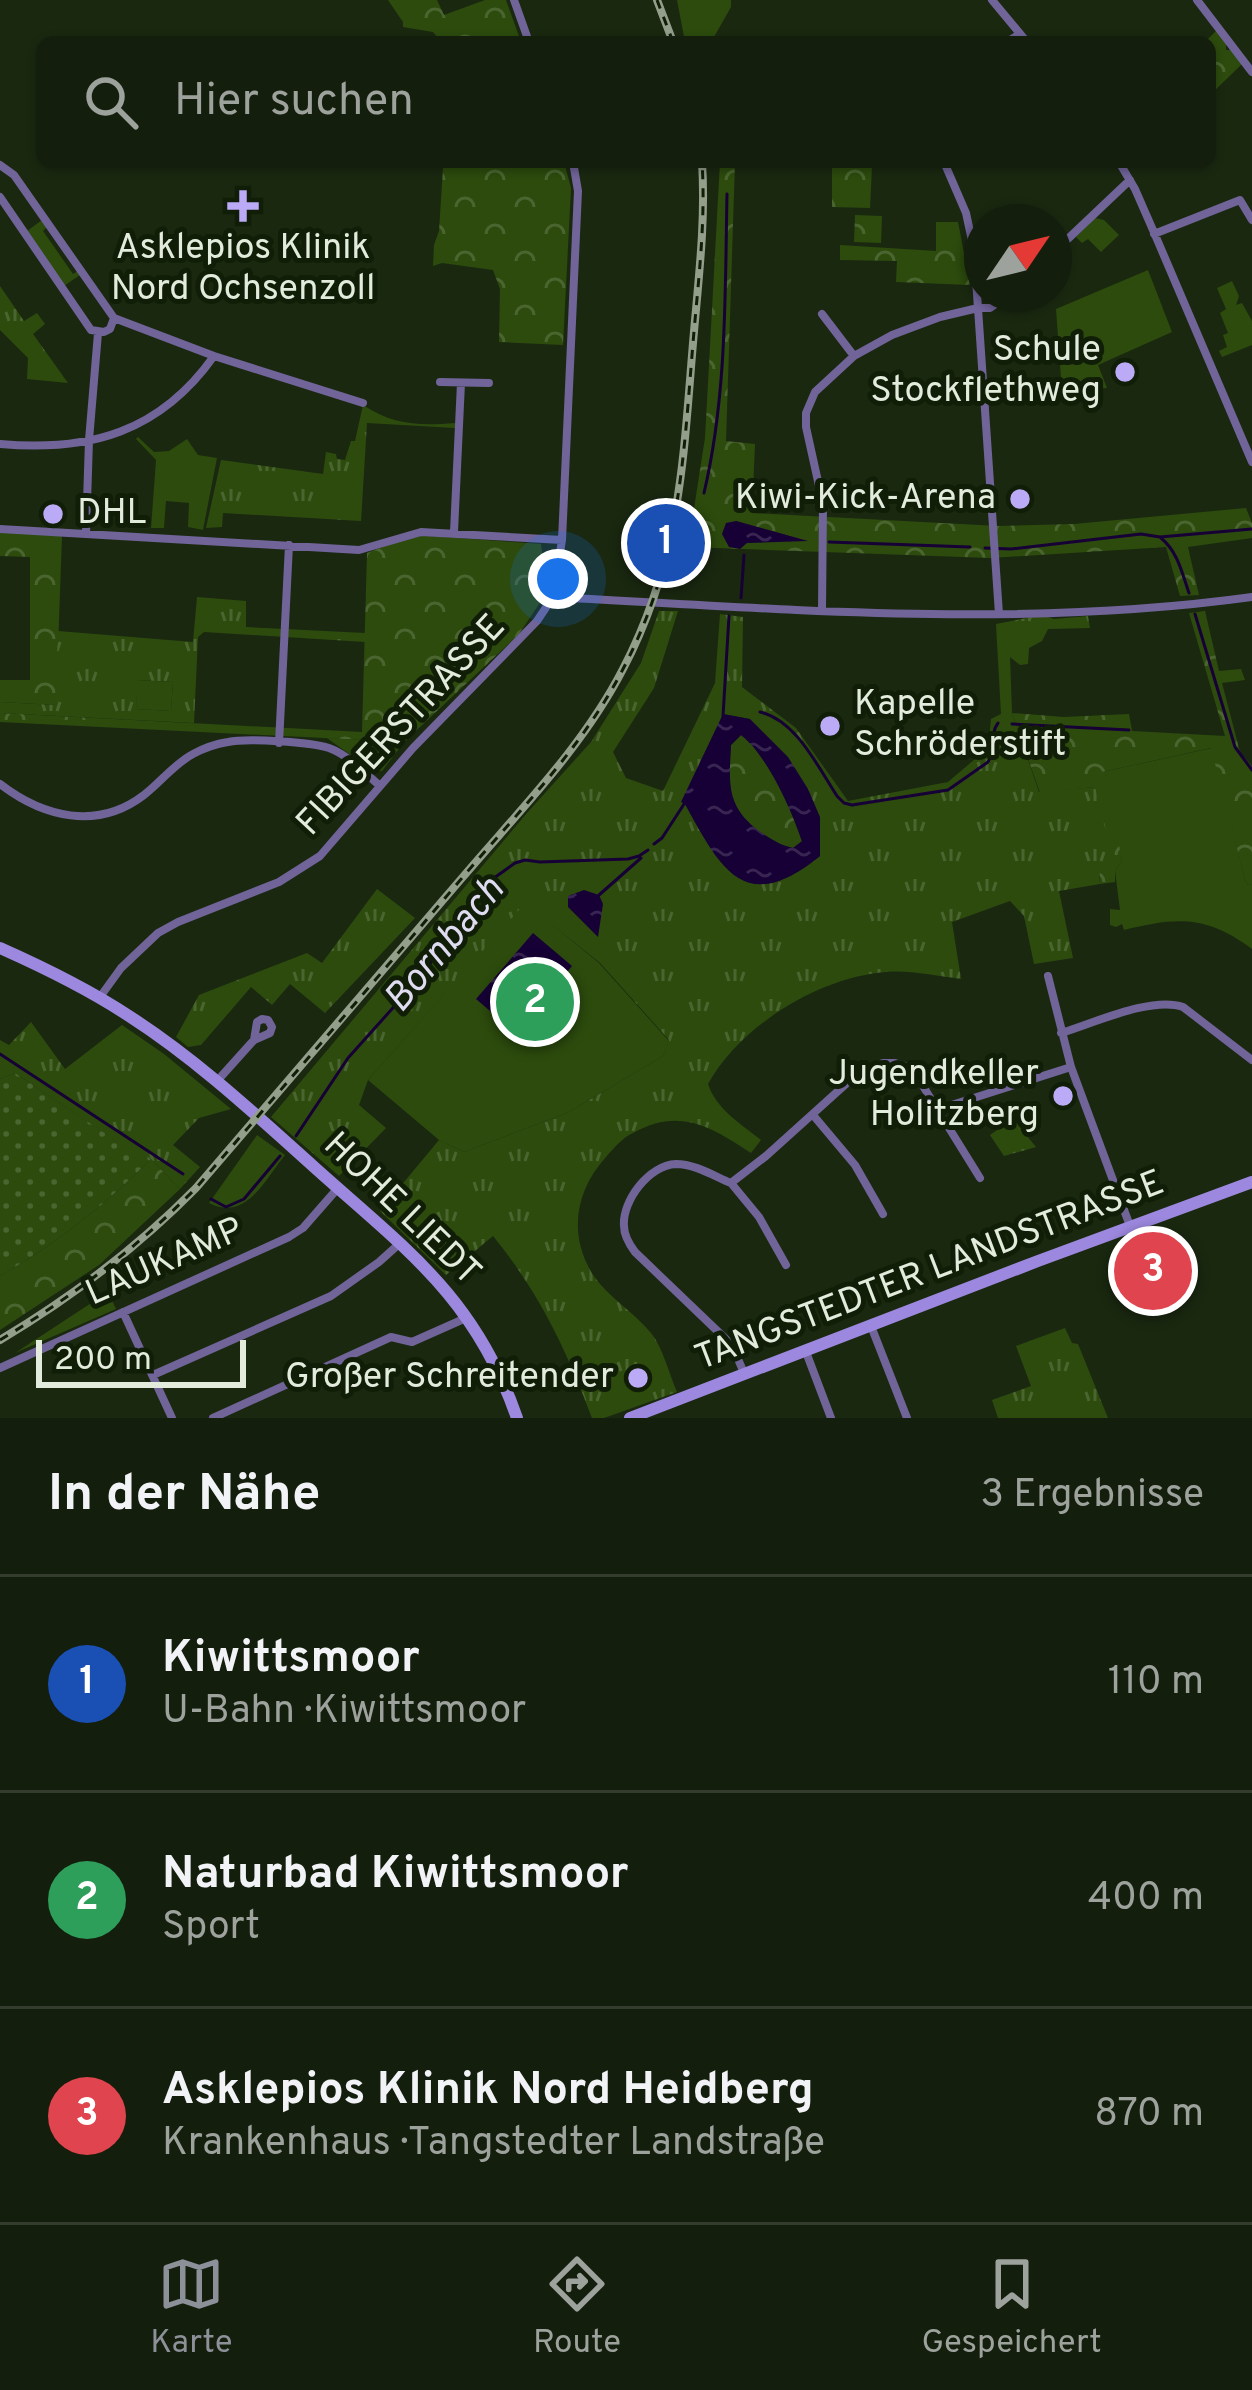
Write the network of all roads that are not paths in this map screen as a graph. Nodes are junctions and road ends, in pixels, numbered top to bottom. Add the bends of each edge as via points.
1 (514, 0) edge
2 (992, 0) edge
3 (1198, 0) edge
4 (527, 36) edge
5 (1021, 36) edge
6 (1252, 72) edge
7 (0, 165) edge
8 (574, 168) edge
9 (947, 168) edge
10 (1122, 168) edge
11 (1130, 180) junction
12 (0, 197) edge
13 (964, 208) edge
14 (1252, 220) edge
15 (1154, 234) junction
16 (1072, 235) edge
17 (964, 312) edge
18 (978, 312) edge
19 (822, 314) dead end
20 (114, 318) junction
21 (98, 333) junction
22 (214, 356) junction
23 (854, 356) junction
24 (440, 382) dead end
25 (461, 383) junction
26 (489, 383) dead end
27 (363, 403) dead end
28 (89, 440) junction
29 (0, 444) edge
30 (1252, 463) edge
31 (0, 530) edge
32 (454, 532) junction
33 (86, 534) junction
34 (562, 540) junction
35 (289, 545) junction
36 (553, 597) junction
37 (1252, 597) edge
38 (822, 609) junction
39 (1000, 614) junction
40 (279, 743) junction
41 (0, 784) edge
42 (380, 786) junction
43 (0, 948) edge
44 (1048, 976) dead end
45 (100, 998) junction
46 (1061, 1033) junction
47 (254, 1040) dead end
48 (1252, 1060) edge
49 (1071, 1067) junction
50 (217, 1082) junction
51 (939, 1109) junction
52 (813, 1115) junction
53 (980, 1178) dead end
54 (1252, 1182) edge
55 (731, 1184) junction
56 (338, 1188) junction
57 (883, 1214) dead end
58 (1130, 1226) junction
59 (401, 1242) junction
60 (786, 1264) dead end
61 (123, 1312) junction
62 (467, 1317) junction
63 (871, 1325) junction
64 (805, 1350) junction
65 (0, 1368) edge
66 (745, 1374) junction
67 (153, 1375) junction
68 (172, 1418) edge
69 (213, 1418) edge
70 (518, 1418) edge
71 (630, 1418) edge
72 (831, 1418) edge
73 (907, 1418) edge

1 - 4 street
2 - 5 street
3 - 6 street
7 - 20 street
8 - 34 street
9 - 13 street
10 - 11 street
11 - 15 street
11 - 16 street
12 - 21 street
14 - 15 street via 1240,200
15 - 30 street
17 - 23 street
18 - 39 street
19 - 23 street
20 - 21 street
20 - 22 street
21 - 28 street
22 - 27 street
22 - 28 street via 167,408
23 - 38 street via 814,392 806,413 824,504
24 - 25 street
25 - 26 street
25 - 32 street
28 - 29 street
28 - 33 street
31 - 33 street
32 - 34 street
32 - 35 street via 403,535 359,550
33 - 35 street
34 - 36 street
35 - 40 street
36 - 38 street
36 - 42 street, FIBIGERSTRASSE
37 - 39 street
38 - 39 street
40 - 41 street via 206,747 142,797 90,816 42,810
40 - 42 street via 332,749
42 - 45 street, FIBIGERSTRASSE via 313,862 158,933
43 - 45 street, HOHE LIEDT
44 - 46 street
45 - 50 street, HOHE LIEDT
46 - 48 street via 1172,1003
46 - 49 street
47 - 50 street
49 - 51 street
49 - 58 street
50 - 56 street, HOHE LIEDT
51 - 52 street via 913,1072 884,1063 857,1074
51 - 53 street
52 - 55 street
52 - 57 street
54 - 58 street, TANGSTEDTER LANDSTRASSE
55 - 60 street
55 - 66 street via 684,1164 658,1168 623,1218 635,1252 732,1345
56 - 59 street, HOHE LIEDT
56 - 61 street, LAUKAMP via 289,1237
58 - 63 street, TANGSTEDTER LANDSTRASSE
59 - 62 street, HOHE LIEDT
59 - 67 street via 331,1296
61 - 65 street, LAUKAMP
61 - 67 street
62 - 69 street via 412,1342 391,1337
62 - 70 street, HOHE LIEDT
63 - 64 street, TANGSTEDTER LANDSTRASSE
63 - 73 street
64 - 66 street, TANGSTEDTER LANDSTRASSE
64 - 72 street
66 - 71 street, TANGSTEDTER LANDSTRASSE
67 - 68 street

